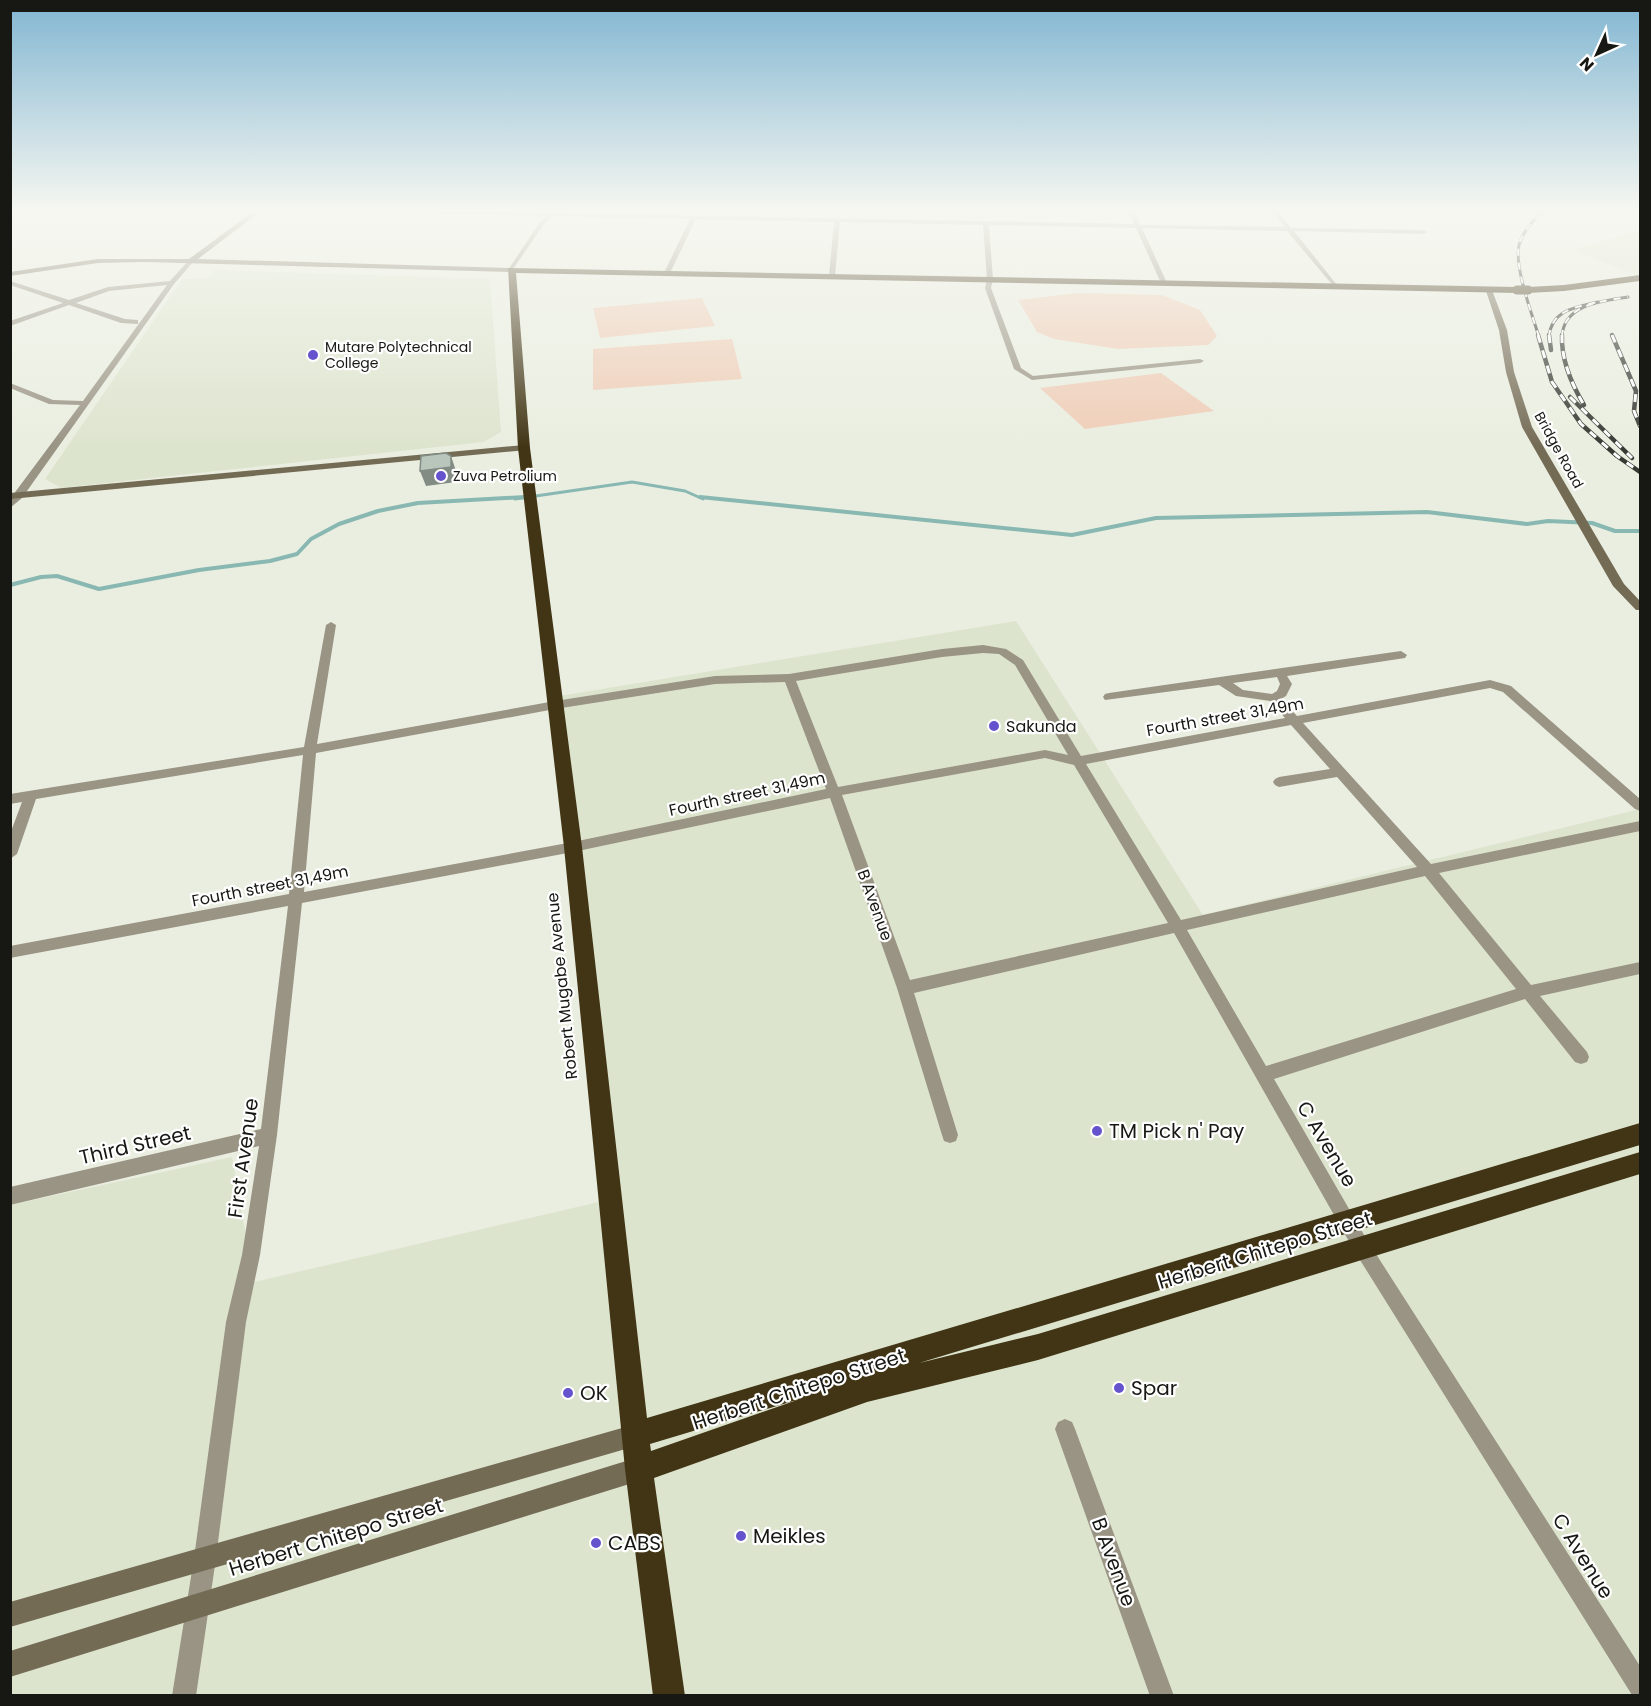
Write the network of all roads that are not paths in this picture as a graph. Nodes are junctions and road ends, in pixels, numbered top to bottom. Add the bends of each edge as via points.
1 (24, 288) edge
2 (114, 288) edge
3 (169, 288) edge
4 (512, 288) edge
5 (988, 288) edge
6 (1397, 288) edge
7 (1567, 288) edge
8 (1488, 290) junction
9 (70, 303) junction
10 (135, 321) dead end
11 (10, 324) edge
12 (1200, 361) dead end
13 (10, 386) edge
14 (84, 403) junction
15 (524, 448) junction
16 (15, 496) edge
17 (10, 505) edge
18 (1641, 607) edge
19 (331, 625) dead end
20 (1401, 655) dead end
21 (1281, 674) junction
22 (789, 678) junction
23 (1221, 681) junction
24 (1109, 697) dead end
25 (1274, 699) junction
26 (555, 705) junction
27 (1292, 721) junction
28 (310, 750) junction
29 (1077, 761) junction
30 (1338, 772) junction
31 (1279, 782) dead end
32 (834, 792) junction
33 (31, 796) junction
34 (10, 799) edge
35 (1641, 806) edge
36 (1641, 826) edge
37 (573, 846) junction
38 (10, 854) edge
39 (1428, 870) junction
40 (296, 898) junction
41 (1177, 926) junction
42 (10, 952) edge
43 (1641, 969) edge
44 (905, 988) junction
45 (1527, 992) junction
46 (1581, 1057) dead end
47 (1262, 1075) junction
48 (1641, 1134) edge
49 (269, 1135) junction
50 (950, 1135) dead end
51 (1641, 1163) edge
52 (10, 1196) edge
53 (1348, 1220) junction
54 (1361, 1246) junction
55 (1065, 1429) dead end
56 (636, 1435) junction
57 (639, 1469) junction
58 (205, 1558) junction
59 (197, 1607) junction
60 (10, 1615) edge
61 (10, 1664) edge
62 (1641, 1686) edge
63 (184, 1695) edge
64 (669, 1695) edge
65 (1162, 1695) edge

1 - 9 street
2 - 9 street
3 - 14 street
4 - 15 highway, Robert Mugabe Avenue
5 - 12 street via 1017,369 1032,378
6 - 8 highway
7 - 8 highway, bridge
8 - 18 street, Bridge Road via 1503,330 1510,372 1527,427 1619,586
9 - 10 street
9 - 11 street
13 - 14 street via 52,402
14 - 16 street
15 - 16 street
15 - 26 highway, Robert Mugabe Avenue
16 - 17 street
19 - 28 street, First Avenue
20 - 21 street
21 - 23 street
21 - 25 street via 1286,684
22 - 26 street via 715,680
22 - 29 street, C Avenue via 942,652 1002,651 1019,663
22 - 32 street, B Avenue
23 - 24 street
23 - 25 street via 1240,693
25 - 27 street
26 - 28 street
26 - 37 highway, Robert Mugabe Avenue
27 - 29 street, Fourth street 31,49m
27 - 30 street
27 - 35 street, Fourth street 31,49m via 1490,684 1507,689
28 - 33 street
28 - 40 street, First Avenue
29 - 32 street, Fourth street 31,49m via 1035,755
29 - 41 street, C Avenue
30 - 31 street
30 - 39 street
32 - 37 street, Fourth street 31,49m
32 - 44 street, B Avenue
33 - 34 street
33 - 38 street
36 - 39 street
37 - 40 street, Fourth street 31,49m
37 - 56 highway, Robert Mugabe Avenue
39 - 41 street
39 - 45 street
40 - 42 street, Fourth street 31,49m
40 - 49 street, First Avenue
41 - 44 street
41 - 47 street, C Avenue
43 - 45 street
44 - 50 street, B Avenue
45 - 46 street
45 - 47 street
47 - 53 street, C Avenue
48 - 53 highway, Herbert Chitepo Street
49 - 52 street, Third Street
49 - 58 street, First Avenue via 251,1255 236,1322
51 - 54 highway, Herbert Chitepo Street
53 - 54 street, C Avenue
53 - 56 highway, Herbert Chitepo Street
54 - 57 highway, Herbert Chitepo Street via 1038,1347 867,1389
54 - 62 street, C Avenue
55 - 65 street, B Avenue
56 - 57 highway, Robert Mugabe Avenue
56 - 58 street, Herbert Chitepo Street
57 - 59 street, Herbert Chitepo Street
57 - 64 highway, Robert Mugabe Avenue
58 - 59 street, First Avenue
58 - 60 street, Herbert Chitepo Street
59 - 61 street, Herbert Chitepo Street
59 - 63 street, First Avenue

